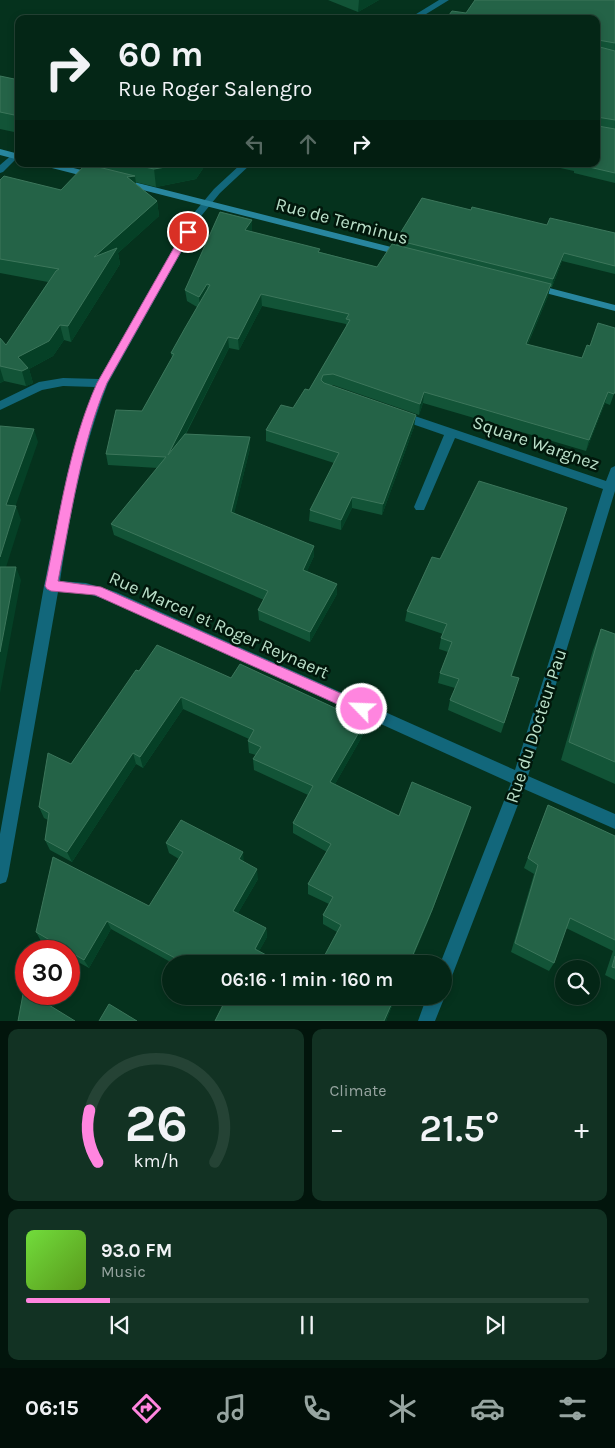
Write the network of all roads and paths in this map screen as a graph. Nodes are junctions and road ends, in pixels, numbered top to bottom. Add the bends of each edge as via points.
1 (445, 0) edge
2 (419, 15) edge
3 (0, 152) edge
4 (15, 156) edge
5 (15, 157) edge
6 (59, 167) edge
7 (243, 167) edge
8 (0, 170) edge
9 (206, 203) junction
10 (416, 256) edge
11 (520, 284) edge
12 (615, 308) edge
13 (102, 383) junction
14 (0, 406) edge
15 (384, 410) edge
16 (451, 433) junction
17 (615, 471) edge
18 (610, 487) junction
19 (420, 507) dead end
20 (51, 586) junction
21 (519, 779) junction
22 (615, 822) edge
23 (0, 876) edge
24 (452, 955) edge
25 (432, 1005) edge
26 (426, 1020) edge

1 - 2 street
3 - 4 main road
5 - 8 street
6 - 9 main road, Rue de Terminus
7 - 9 street
9 - 10 main road, Rue de Terminus
9 - 13 street
11 - 12 main road
13 - 14 street via 63,382 39,386
13 - 20 street via 84,432
15 - 16 street, Square Wargnez
16 - 18 street, Square Wargnez
16 - 19 street, Square Wargnez
17 - 18 street, Rue du Docteur Pau
18 - 21 street, Rue du Docteur Pau
20 - 21 street, Rue Marcel et Roger Reynaert via 86,588 111,596
20 - 23 street
21 - 22 street, Rue Marcel et Roger Reynaert
21 - 24 street, Rue du Docteur Pau
25 - 26 street

